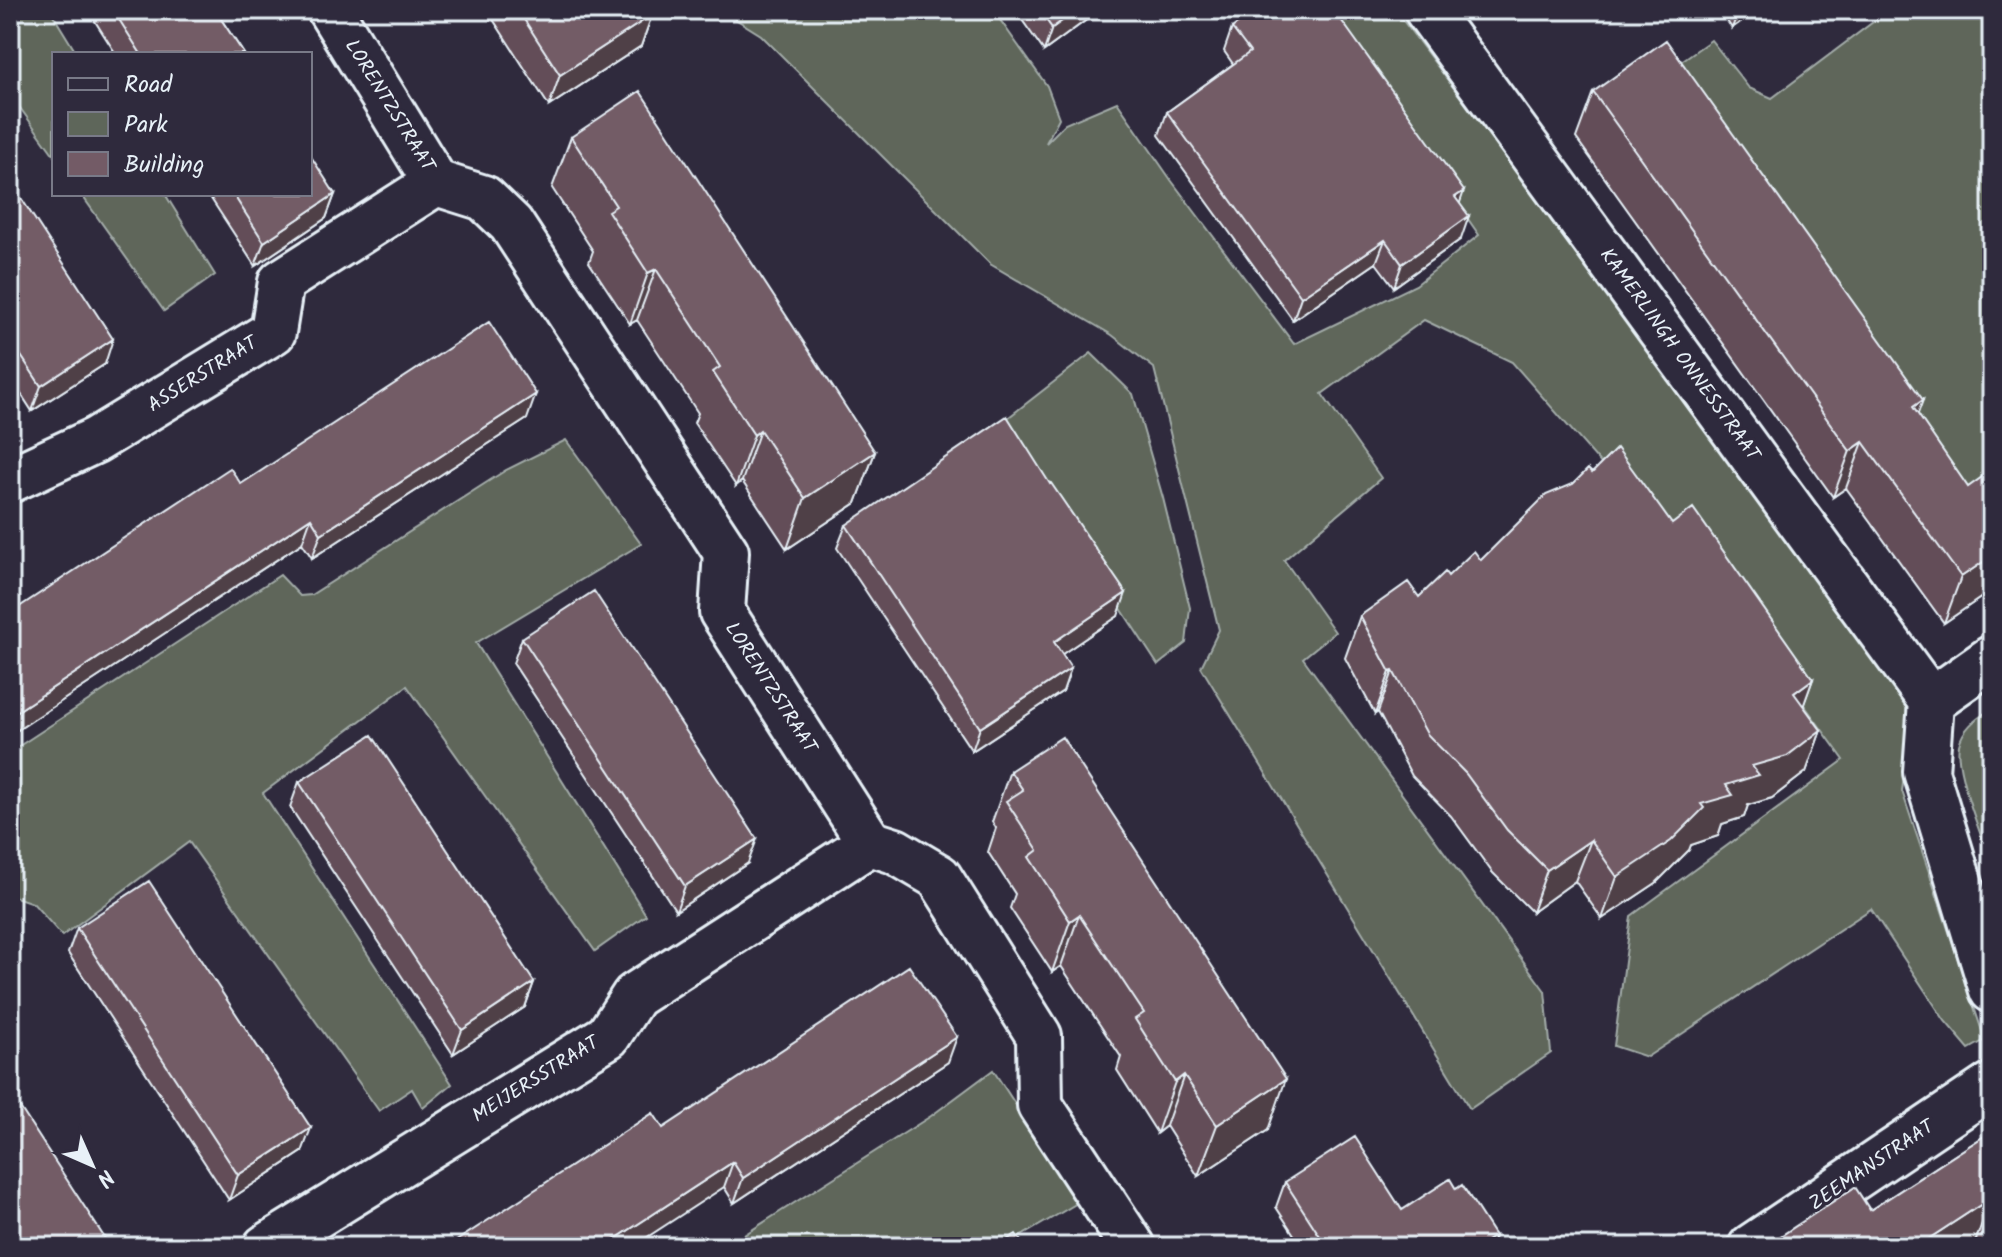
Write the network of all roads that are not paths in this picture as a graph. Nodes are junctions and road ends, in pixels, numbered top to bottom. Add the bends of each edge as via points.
1 (330, 10) edge
2 (1427, 10) edge
3 (436, 183) junction
4 (10, 480) edge
5 (1992, 658) edge
6 (1931, 701) junction
7 (870, 843) junction
8 (1992, 990) edge
9 (1992, 1085) edge
10 (266, 1247) edge
11 (1133, 1247) edge
12 (1751, 1247) edge

1 - 3 street, LORENTZSTRAAT
2 - 6 street, KAMERLINGH ONNESSTRAAT
3 - 4 street, ASSERSTRAAT via 281,282 273,332 96,440
3 - 7 street, LORENTZSTRAAT via 484,198 511,224 726,552 722,612
5 - 6 street
6 - 8 street via 1926,772
7 - 10 street, MEIJERSSTRAAT via 634,996 608,1036
7 - 11 street via 939,877 1039,1036 1040,1105
9 - 12 street, ZEEMANSTRAAT

